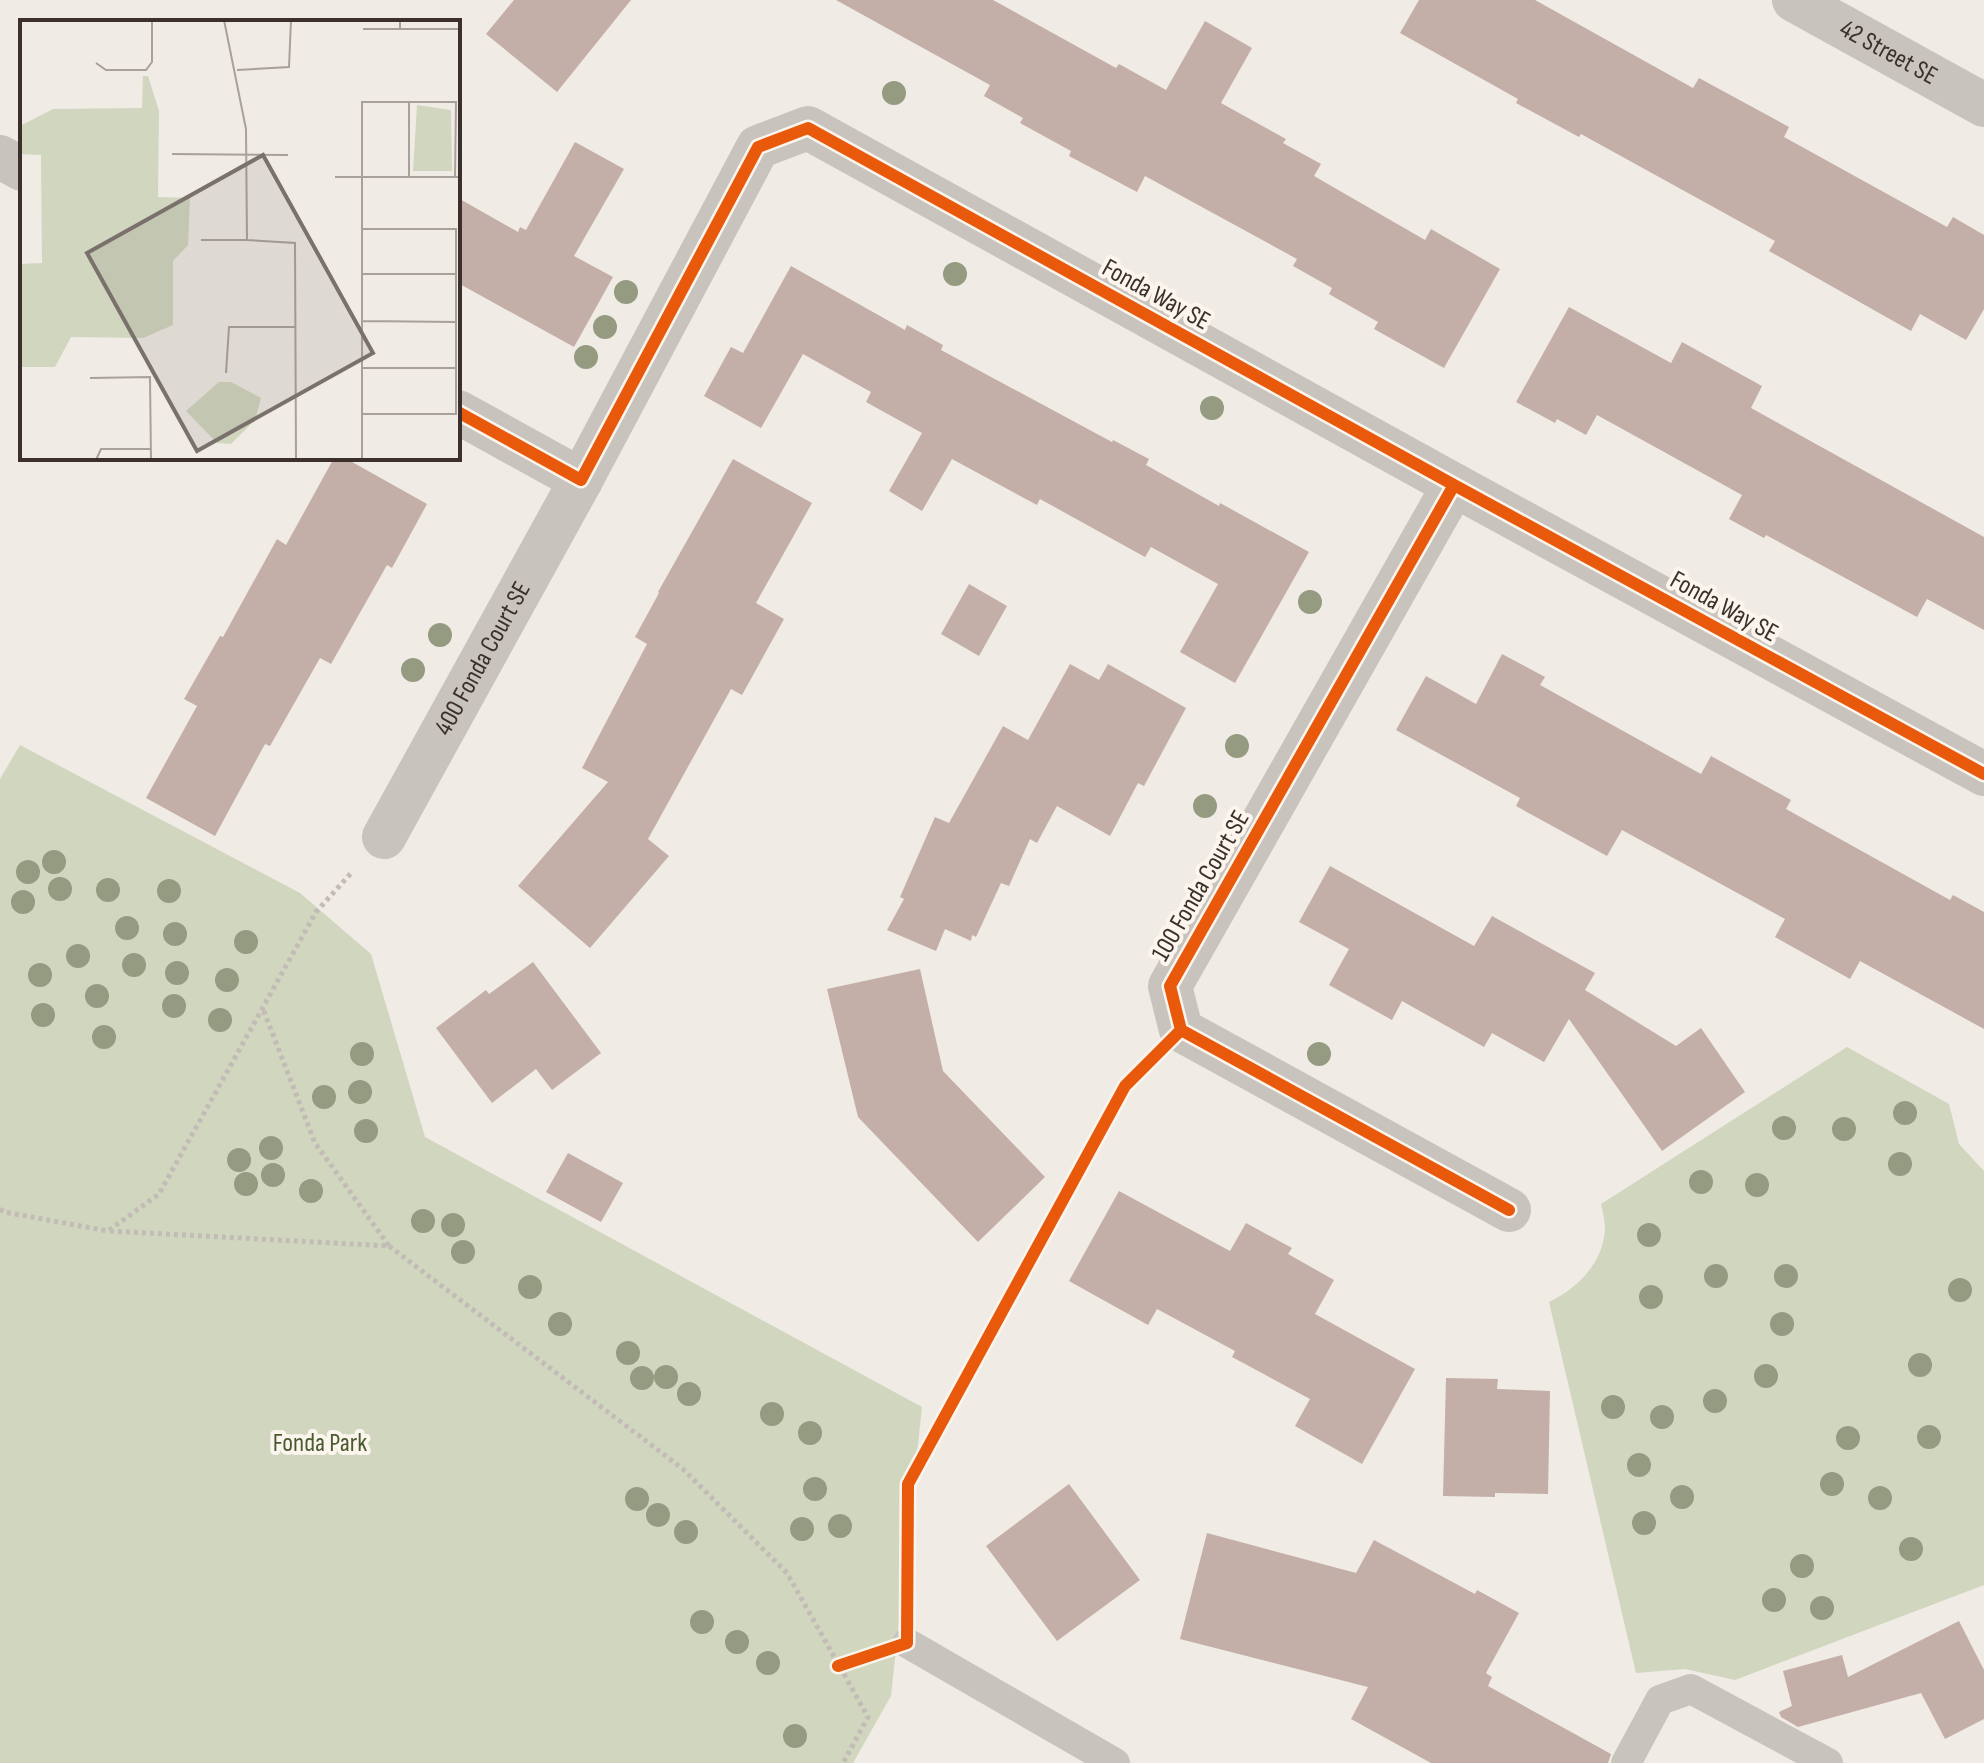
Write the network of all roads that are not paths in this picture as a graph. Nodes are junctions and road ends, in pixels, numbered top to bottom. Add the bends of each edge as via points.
1 (1794, 0) edge
2 (1984, 105) edge
3 (0, 157) edge
4 (20, 168) edge
5 (460, 413) edge
6 (581, 480) junction
7 (1454, 485) junction
8 (1984, 774) edge
9 (384, 837) road end
10 (1509, 1210) dead end
11 (907, 1643) road end
12 (1115, 1763) edge
13 (1626, 1763) edge
14 (1828, 1763) edge

1 - 2 street, 42 Street SE
3 - 4 street
5 - 6 street
6 - 7 street, Fonda Way SE via 758,147 808,128
6 - 9 street, 400 Fonda Court SE
7 - 8 street, Fonda Way SE
7 - 10 street, 100 Fonda Court SE via 1170,986 1181,1030
11 - 12 lane
13 - 14 lane via 1660,1700 1691,1689

